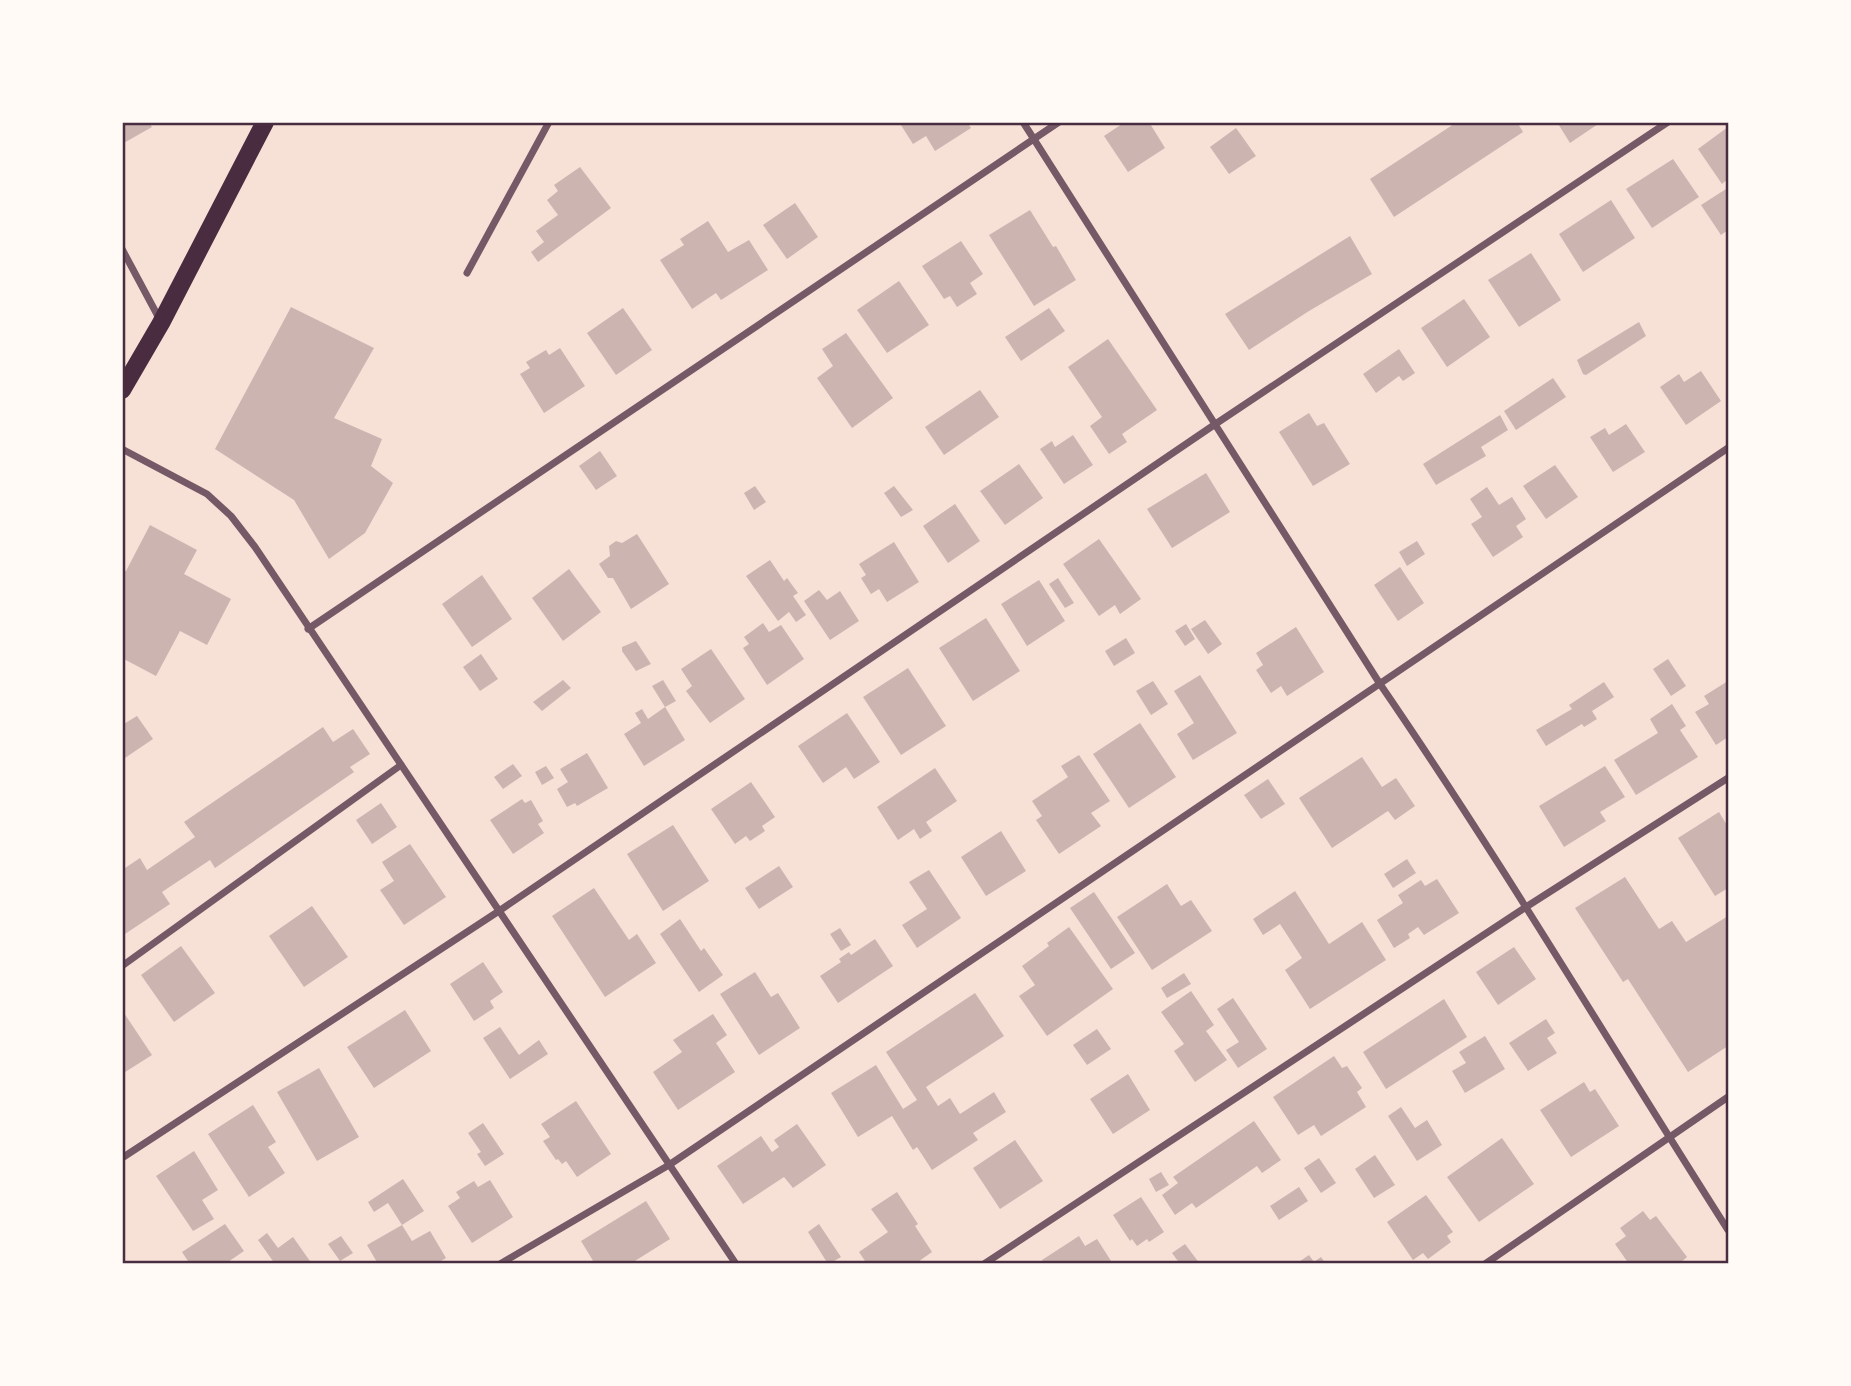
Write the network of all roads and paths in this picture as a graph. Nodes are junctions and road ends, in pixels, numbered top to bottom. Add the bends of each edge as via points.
1 (265, 122) edge
2 (548, 122) edge
3 (1023, 122) edge
4 (1059, 122) edge
5 (1668, 122) edge
6 (1033, 140) junction
7 (122, 249) edge
8 (467, 273) dead end
9 (161, 323) junction
10 (122, 390) edge
11 (1214, 425) junction
12 (1728, 447) edge
13 (122, 449) edge
14 (308, 629) junction
15 (1380, 684) junction
16 (401, 765) junction
17 (1728, 778) edge
18 (1527, 907) junction
19 (499, 911) junction
20 (122, 966) edge
21 (1728, 1097) edge
22 (1669, 1138) junction
23 (122, 1158) edge
24 (669, 1165) junction
25 (1728, 1230) edge
26 (500, 1264) edge
27 (736, 1264) edge
28 (984, 1264) edge
29 (1485, 1264) edge

1 - 9 main road
2 - 8 street
3 - 6 street
4 - 6 street
5 - 11 street
6 - 11 street
6 - 14 street
7 - 9 street
9 - 10 main road
11 - 15 street
11 - 19 street
12 - 15 street
13 - 14 street via 207,494 230,516 256,547
14 - 16 street
15 - 18 street
15 - 24 street
16 - 19 street
16 - 20 street
17 - 18 street
18 - 22 street
18 - 28 street
19 - 23 street
19 - 24 street
21 - 22 street
22 - 25 street
22 - 29 street
24 - 26 street
24 - 27 street

